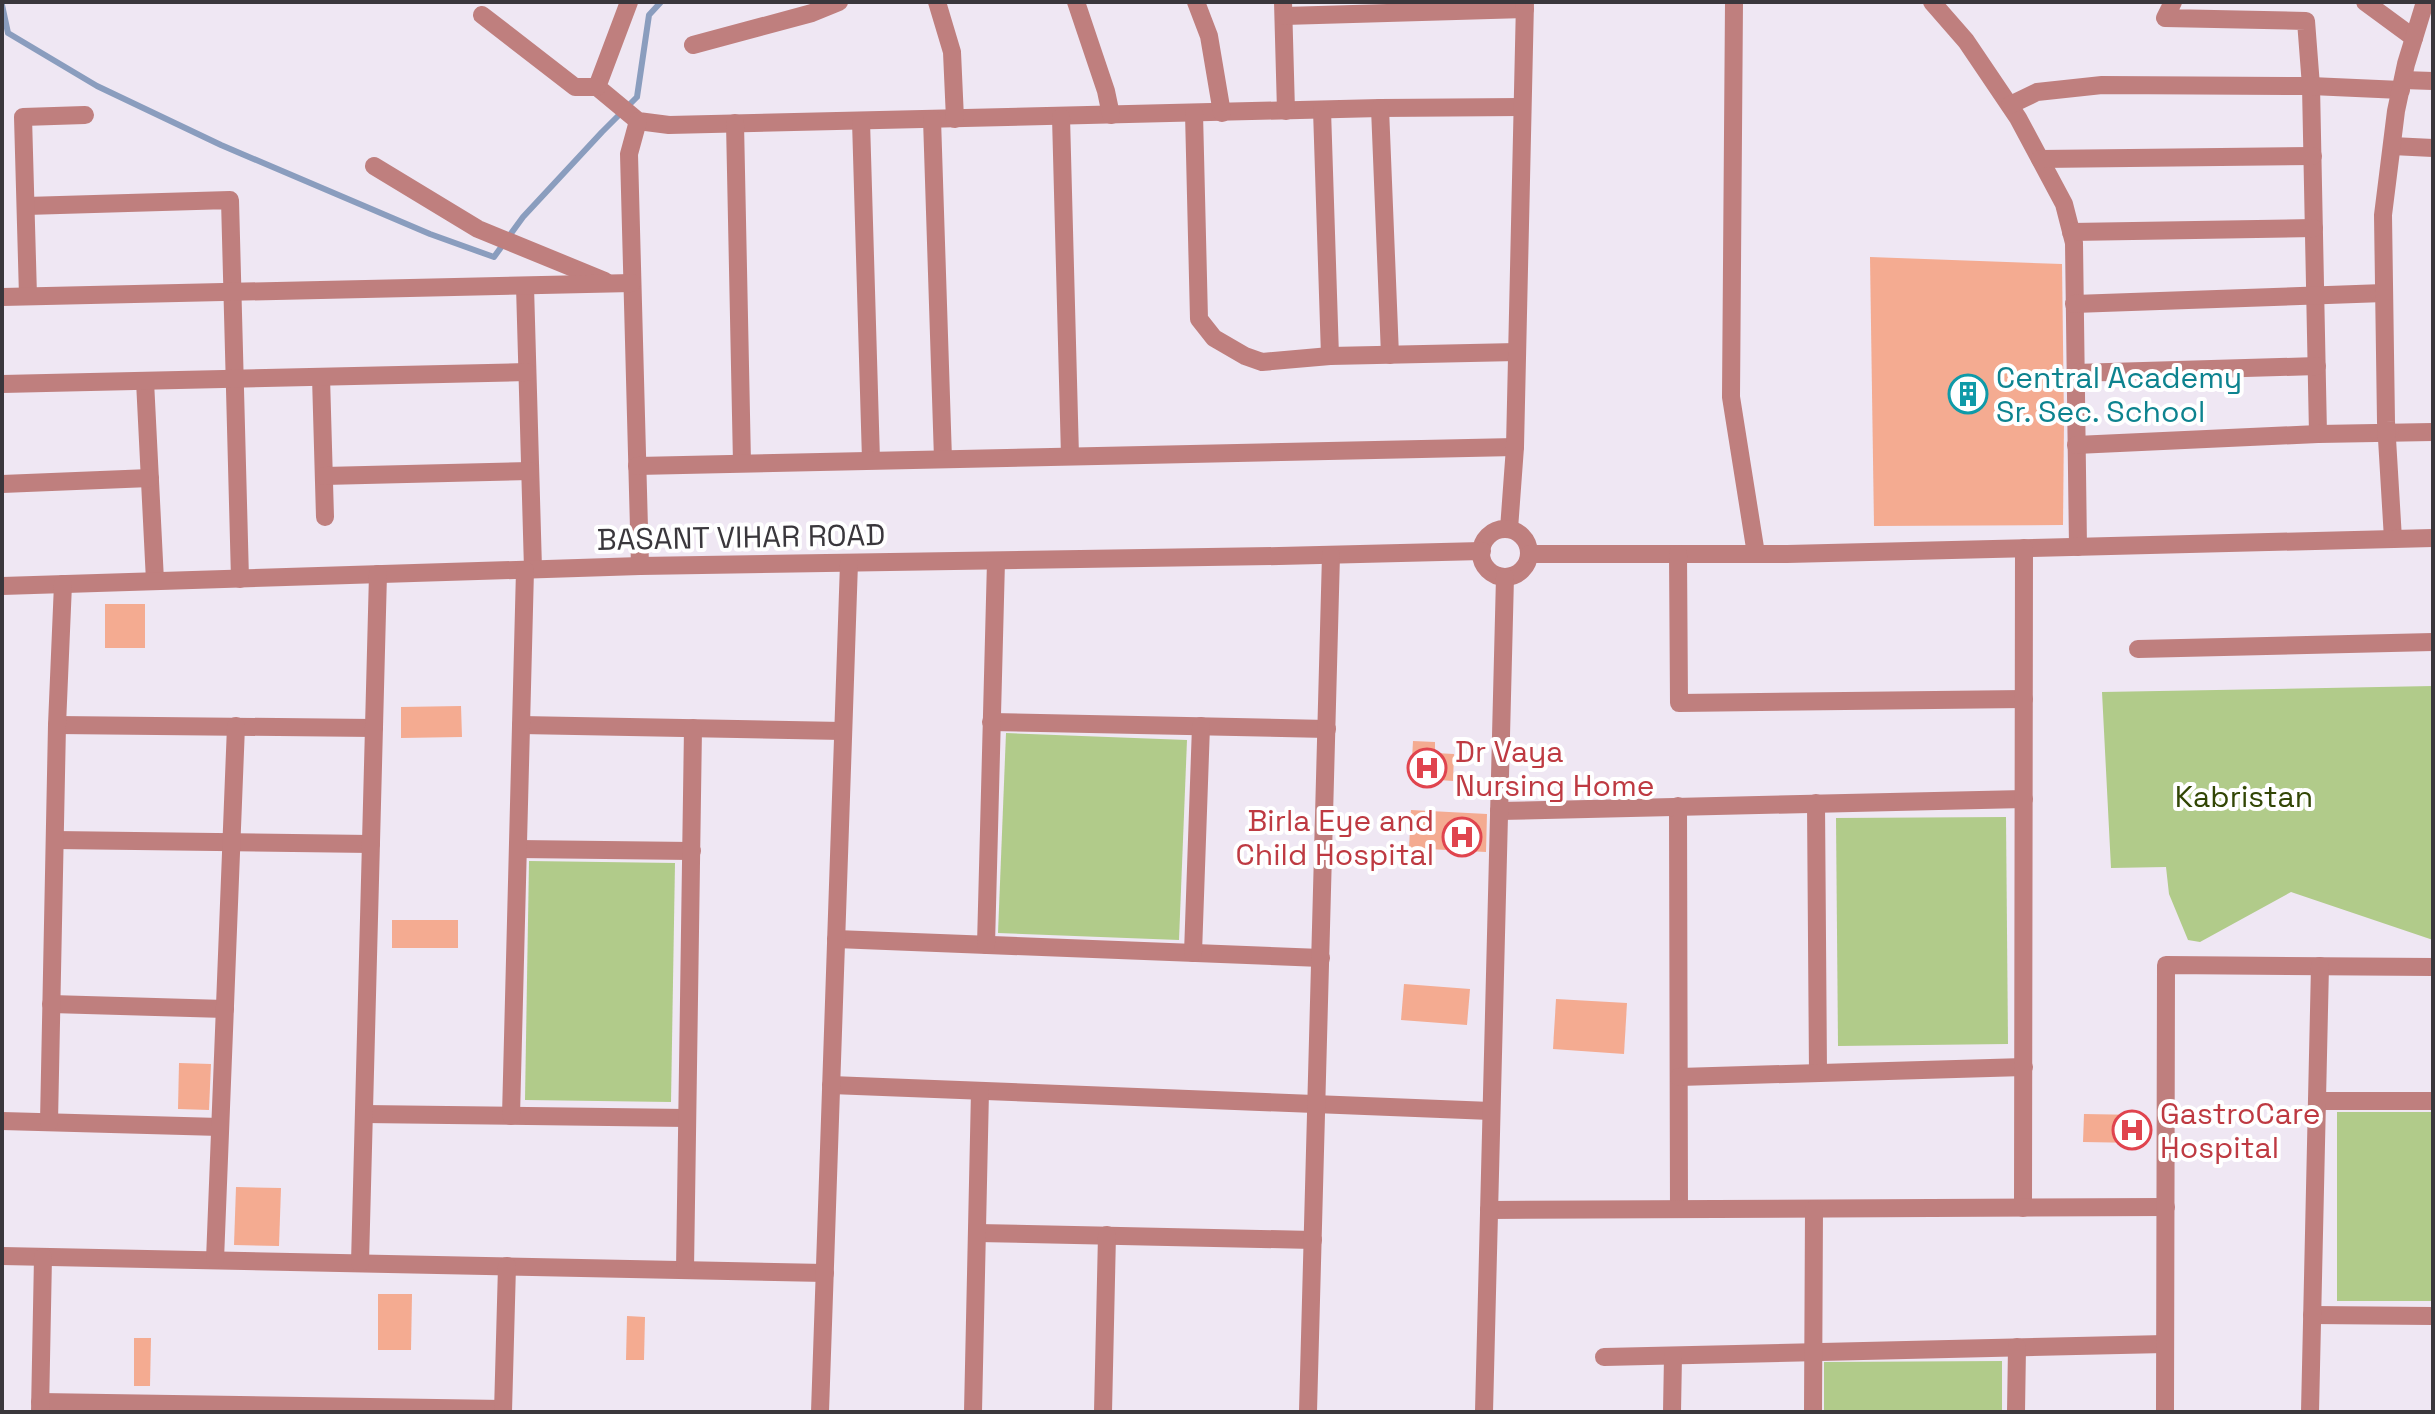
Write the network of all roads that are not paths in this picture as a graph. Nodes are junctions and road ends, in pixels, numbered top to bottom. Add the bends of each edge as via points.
1 (629, 2) edge
2 (839, 2) edge
3 (937, 2) edge
4 (1076, 2) edge
5 (1196, 2) edge
6 (1734, 2) edge
7 (1932, 2) edge
8 (2173, 2) edge
9 (2365, 2) edge
10 (2425, 2) edge
11 (1525, 5) edge
12 (1283, 9) edge
13 (482, 15) dead end
14 (2414, 38) junction
15 (693, 45) dead end
16 (2433, 81) edge
17 (2402, 85) junction
18 (2311, 86) junction
19 (597, 87) junction
20 (2010, 105) junction
21 (1522, 107) junction
22 (1380, 108) junction
23 (1322, 110) junction
24 (1286, 111) junction
25 (1194, 113) junction
26 (1222, 113) junction
27 (85, 115) dead end
28 (1111, 115) junction
29 (1061, 117) junction
30 (932, 119) junction
31 (955, 119) junction
32 (638, 121) junction
33 (861, 121) junction
34 (735, 123) junction
35 (2392, 146) junction
36 (2433, 148) edge
37 (2313, 156) junction
38 (2040, 159) junction
39 (374, 166) dead end
40 (26, 206) junction
41 (2314, 228) junction
42 (2071, 232) junction
43 (632, 283) junction
44 (611, 284) junction
45 (525, 286) junction
46 (232, 292) junction
47 (2384, 293) junction
48 (28, 296) junction
49 (2316, 296) junction
50 (2, 297) edge
51 (2074, 304) junction
52 (1517, 352) junction
53 (1390, 355) junction
54 (1330, 356) junction
55 (2317, 366) junction
56 (527, 372) junction
57 (2075, 373) junction
58 (321, 377) junction
59 (235, 380) junction
60 (145, 381) junction
61 (2, 384) edge
62 (2387, 432) junction
63 (2433, 432) edge
64 (2318, 434) junction
65 (2076, 445) junction
66 (1515, 447) junction
67 (1070, 456) junction
68 (943, 459) junction
69 (871, 460) junction
70 (742, 463) junction
71 (637, 466) junction
72 (530, 471) junction
73 (324, 476) junction
74 (150, 478) junction
75 (2, 484) edge
76 (325, 517) dead end
77 (1509, 529) junction
78 (2433, 538) edge
79 (2393, 539) junction
80 (2078, 547) junction
81 (2024, 548) junction
82 (1482, 551) junction
83 (1529, 554) junction
84 (1678, 554) junction
85 (1756, 554) junction
86 (1331, 555) junction
87 (996, 561) junction
88 (849, 563) junction
89 (640, 566) junction
90 (529, 570) junction
91 (378, 574) junction
92 (1505, 577) junction
93 (240, 579) junction
94 (155, 581) junction
95 (63, 584) junction
96 (2, 586) edge
97 (2433, 642) edge
98 (2138, 649) dead end
99 (2024, 699) junction
100 (991, 722) junction
101 (57, 725) junction
102 (521, 725) junction
103 (236, 726) junction
104 (1201, 726) junction
105 (374, 728) junction
106 (693, 728) junction
107 (1327, 729) junction
108 (843, 731) junction
109 (2024, 799) junction
110 (1816, 803) junction
111 (1678, 806) junction
112 (1499, 811) junction
113 (55, 840) junction
114 (232, 842) junction
115 (371, 844) junction
116 (518, 849) junction
117 (692, 851) junction
118 (836, 939) junction
119 (986, 945) junction
120 (1193, 953) junction
121 (1321, 958) junction
122 (2320, 966) junction
123 (2433, 967) edge
124 (51, 1004) junction
125 (225, 1009) junction
126 (2024, 1067) junction
127 (1818, 1073) junction
128 (1679, 1077) junction
129 (831, 1085) junction
130 (980, 1091) junction
131 (2317, 1101) junction
132 (2433, 1101) edge
133 (1318, 1104) junction
134 (1491, 1111) junction
135 (364, 1114) junction
136 (511, 1116) junction
137 (687, 1118) junction
138 (2, 1121) edge
139 (49, 1122) junction
140 (220, 1127) junction
141 (2166, 1207) junction
142 (2023, 1208) junction
143 (1679, 1209) junction
144 (1814, 1209) junction
145 (1489, 1210) junction
146 (977, 1233) junction
147 (1107, 1235) junction
148 (1313, 1240) junction
149 (2, 1256) edge
150 (43, 1257) junction
151 (215, 1260) junction
152 (360, 1263) junction
153 (507, 1266) junction
154 (685, 1270) junction
155 (825, 1273) junction
156 (2312, 1315) junction
157 (2433, 1316) edge
158 (2165, 1344) junction
159 (2017, 1347) junction
160 (1814, 1352) junction
161 (1673, 1356) junction
162 (1604, 1357) dead end
163 (40, 1407) edge
164 (175, 1408) edge
165 (376, 1410) edge
166 (503, 1411) edge
167 (820, 1412) edge
168 (973, 1412) edge
169 (1103, 1412) edge
170 (1308, 1412) edge
171 (1484, 1412) edge
172 (1672, 1412) edge
173 (1813, 1412) edge
174 (2016, 1412) edge
175 (2165, 1412) edge
176 (2310, 1412) edge

1 - 19 street
2 - 15 street
3 - 31 street via 952,52
4 - 28 street
5 - 26 street via 1209,36
6 - 85 street via 1731,397
7 - 20 street
8 - 18 street via 2165,18 2306,21
9 - 14 street
10 - 14 street
11 - 12 street
11 - 21 street
12 - 24 street
13 - 19 street via 575,87
14 - 17 street
16 - 17 street
17 - 18 street
17 - 35 street
18 - 20 street via 2102,85 2037,92
18 - 37 street
19 - 32 street
20 - 38 street
21 - 22 street
21 - 52 street
22 - 23 street
22 - 53 street
23 - 24 street
23 - 54 street
24 - 26 street
25 - 26 street
25 - 28 street
25 - 54 street via 1199,319 1214,338 1262,362
27 - 40 street via 23,117
28 - 29 street
29 - 31 street
29 - 67 street
30 - 31 street
30 - 33 street
30 - 68 street
32 - 34 street
32 - 43 street via 629,154
33 - 34 street
33 - 69 street
34 - 70 street
35 - 36 street
35 - 47 street via 2383,215
37 - 38 street
37 - 41 street
38 - 42 street via 2064,204
39 - 44 street via 478,229
40 - 46 street via 230,200
40 - 48 street
41 - 42 street
41 - 49 street
42 - 51 street
43 - 44 street
43 - 71 street
44 - 45 street
45 - 46 street
45 - 56 street
46 - 48 street
46 - 59 street
47 - 49 street
47 - 62 street
48 - 50 street
49 - 51 street
49 - 55 street
51 - 57 street
52 - 53 street
52 - 66 street
53 - 54 street
55 - 57 street
55 - 64 street
56 - 58 street
56 - 72 street
57 - 65 street
58 - 59 street
58 - 73 street
59 - 60 street
59 - 93 street
60 - 61 street
60 - 74 street
62 - 63 street
62 - 64 street
62 - 79 street
64 - 65 street
65 - 80 street
66 - 67 street
66 - 77 street
67 - 68 street
68 - 69 street
69 - 70 street
70 - 71 street
71 - 89 street
72 - 73 street
72 - 90 street
73 - 76 street
74 - 75 street
74 - 94 street
77 - 82 street via 1494,532
77 - 83 street via 1523,537
78 - 79 street
79 - 80 street
80 - 81 street
81 - 85 street
81 - 99 street
82 - 86 street, BASANT VIHAR ROAD
82 - 92 street via 1487,568
83 - 84 street
83 - 92 street via 1522,570
84 - 85 street
84 - 99 street via 1679,703
86 - 87 street, BASANT VIHAR ROAD
86 - 107 street
87 - 88 street, BASANT VIHAR ROAD
87 - 100 street
88 - 89 street, BASANT VIHAR ROAD
88 - 108 street
89 - 90 street, BASANT VIHAR ROAD
90 - 91 street, BASANT VIHAR ROAD
90 - 102 street
91 - 93 street, BASANT VIHAR ROAD
91 - 105 street
92 - 112 street
93 - 94 street, BASANT VIHAR ROAD
94 - 95 street, BASANT VIHAR ROAD
95 - 96 street, BASANT VIHAR ROAD
95 - 101 street
97 - 98 street
99 - 109 street
100 - 104 street
100 - 119 street
101 - 103 street
101 - 113 street
102 - 106 street
102 - 116 street
103 - 105 street
103 - 114 street
104 - 107 street
104 - 120 street
105 - 115 street
106 - 108 street
106 - 117 street
107 - 121 street
108 - 118 street
109 - 110 street
109 - 126 street
110 - 111 street
110 - 127 street
111 - 112 street
111 - 128 street
112 - 134 street
113 - 114 street
113 - 124 street
114 - 115 street
114 - 125 street
115 - 135 street
116 - 117 street
116 - 136 street
117 - 137 street
118 - 119 street
118 - 129 street
119 - 120 street
120 - 121 street
121 - 133 street
122 - 123 street
122 - 131 street
122 - 141 street via 2166,965
124 - 125 street
124 - 139 street
125 - 140 street
126 - 127 street
126 - 142 street
127 - 128 street
128 - 143 street
129 - 130 street
129 - 155 street
130 - 133 street
130 - 146 street
131 - 132 street
131 - 156 street
133 - 134 street
133 - 148 street
134 - 145 street
135 - 136 street
135 - 152 street
136 - 137 street
137 - 154 street
138 - 139 street
139 - 140 street
140 - 151 street
141 - 142 street
141 - 158 street
142 - 144 street
143 - 144 street
143 - 145 street
144 - 160 street
145 - 171 street
146 - 147 street
146 - 168 street
147 - 148 street
147 - 169 street
148 - 170 street
149 - 150 street
150 - 151 street
150 - 163 street
151 - 152 street
152 - 153 street
153 - 154 street
153 - 166 street
154 - 155 street
155 - 167 street
156 - 157 street
156 - 176 street
158 - 159 street
158 - 175 street
159 - 160 street
159 - 174 street
160 - 161 street
160 - 173 street
161 - 162 street
161 - 172 street
163 - 164 street
164 - 165 street
165 - 166 street

